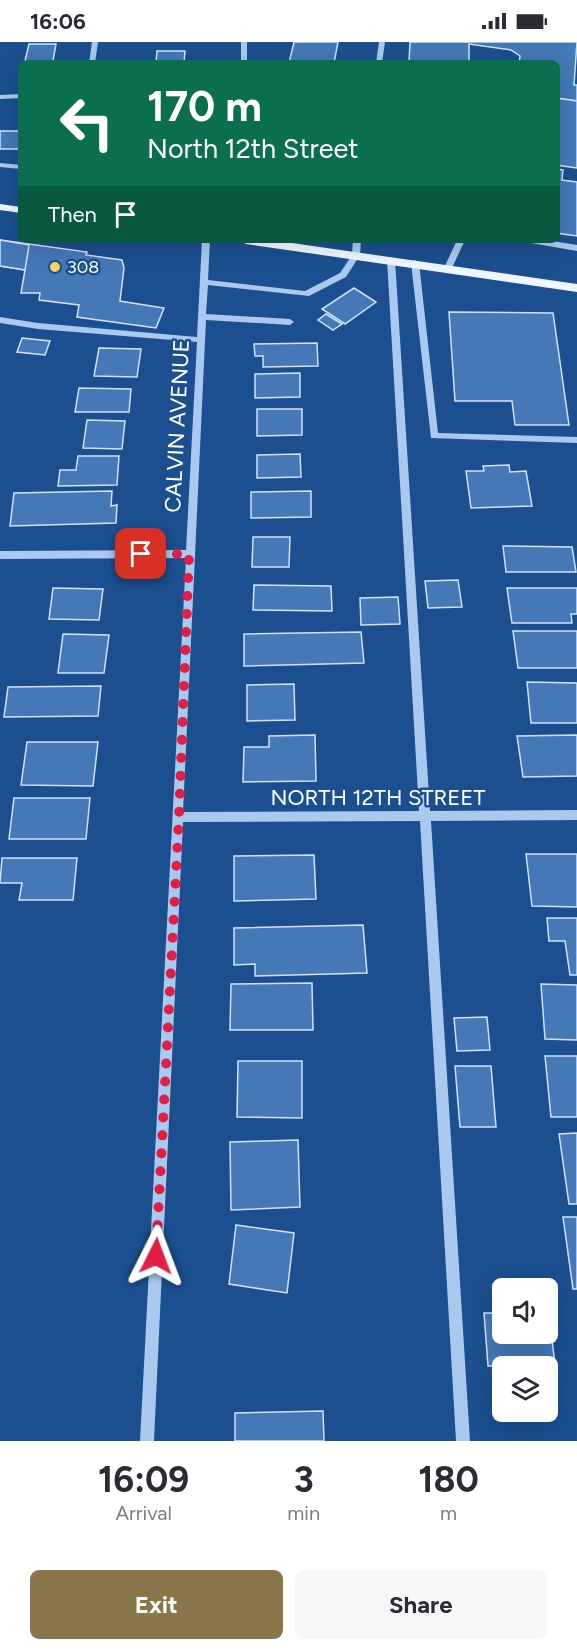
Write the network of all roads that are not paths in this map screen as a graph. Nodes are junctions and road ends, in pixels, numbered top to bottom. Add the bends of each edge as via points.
1 (95, 42) edge
2 (244, 42) edge
3 (382, 42) edge
4 (92, 60) edge
5 (244, 60) edge
6 (379, 60) edge
7 (18, 96) edge
8 (0, 97) edge
9 (0, 165) edge
10 (18, 167) edge
11 (0, 207) edge
12 (18, 210) edge
13 (206, 243) edge
14 (268, 243) edge
15 (357, 243) edge
16 (460, 243) edge
17 (548, 243) edge
18 (577, 248) edge
19 (356, 255) junction
20 (392, 260) junction
21 (415, 263) junction
22 (448, 268) junction
23 (205, 282) junction
24 (577, 288) edge
25 (203, 317) junction
26 (0, 320) edge
27 (290, 322) dead end
28 (202, 340) junction
29 (577, 440) edge
30 (189, 554) junction
31 (0, 555) edge
32 (577, 815) edge
33 (425, 816) junction
34 (179, 817) junction
35 (147, 1441) edge
36 (463, 1441) edge

1 - 4 street
2 - 5 street
3 - 6 street
7 - 8 street
9 - 10 street
11 - 12 main road
13 - 23 street, CALVIN AVENUE
14 - 19 main road
15 - 19 street
16 - 22 street
17 - 18 street
19 - 20 main road
19 - 23 street via 343,275 306,294
20 - 21 main road
20 - 33 street
21 - 22 main road
21 - 29 street via 434,436
22 - 24 main road
23 - 25 street, CALVIN AVENUE
25 - 27 street
25 - 28 street, CALVIN AVENUE
26 - 28 street
28 - 30 street, CALVIN AVENUE
30 - 31 street
30 - 34 street, CALVIN AVENUE
32 - 33 street, NORTH 12TH STREET
33 - 34 street, NORTH 12TH STREET
33 - 36 street
34 - 35 street, CALVIN AVENUE

